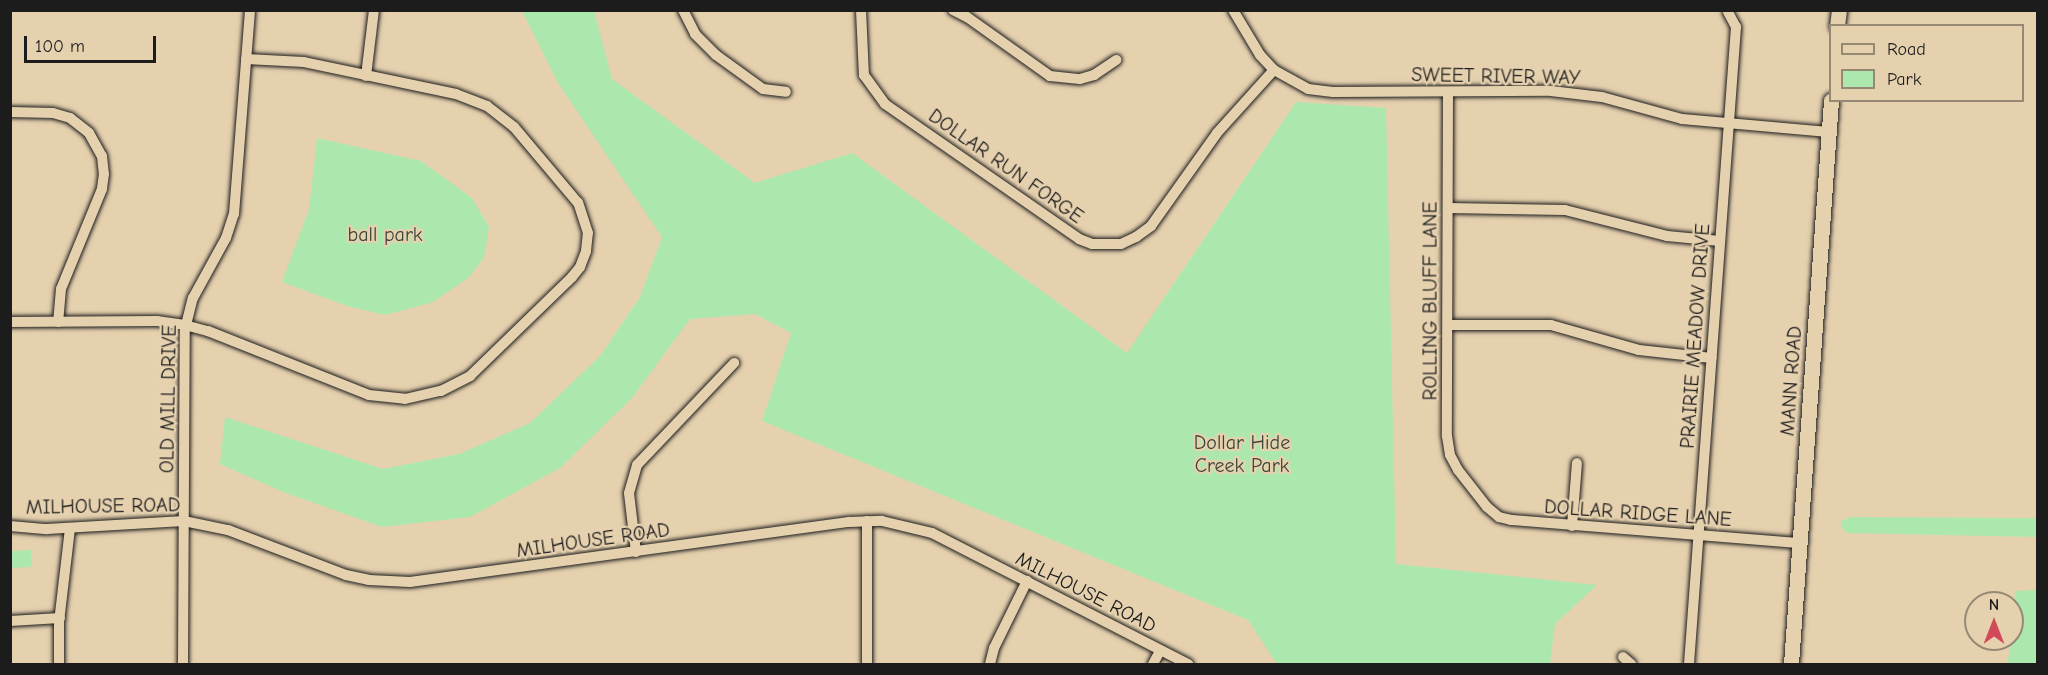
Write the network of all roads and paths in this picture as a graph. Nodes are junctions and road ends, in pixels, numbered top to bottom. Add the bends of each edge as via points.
1 (250, 10) edge
2 (374, 10) edge
3 (683, 10) edge
4 (861, 10) edge
5 (952, 10) edge
6 (1235, 11) edge
7 (1728, 12) edge
8 (246, 59) junction
9 (1116, 60) dead end
10 (1274, 70) junction
11 (366, 76) junction
12 (786, 92) dead end
13 (1448, 92) junction
14 (1831, 102) edge
15 (10, 112) edge
16 (1729, 123) junction
17 (1828, 132) junction
18 (1448, 208) junction
19 (1720, 241) junction
20 (10, 322) edge
21 (57, 322) junction
22 (185, 325) junction
23 (1448, 325) junction
24 (1712, 358) junction
25 (734, 363) dead end
26 (1577, 463) dead end
27 (1481, 500) joint
28 (184, 521) junction
29 (867, 521) junction
30 (10, 526) edge
31 (1572, 526) junction
32 (70, 529) junction
33 (1698, 536) junction
34 (1799, 543) junction
35 (636, 552) junction
36 (1027, 581) junction
37 (60, 618) junction
38 (10, 621) edge
39 (1160, 651) junction
40 (59, 664) edge
41 (183, 664) edge
42 (867, 664) edge
43 (990, 664) edge
44 (1153, 664) edge
45 (1188, 664) edge
46 (1689, 664) edge
47 (1791, 664) edge

1 - 8 street, OLD MILL DRIVE
2 - 11 street
3 - 12 street via 712,52 763,89
4 - 10 street, DOLLAR RUN FORGE via 864,75 885,104 1079,239 1092,244 1121,244 1151,226 1217,133
5 - 9 street via 1050,76 1080,79
6 - 10 street, SWEET RIVER WAY via 1260,55
7 - 16 street, PRAIRIE MEADOW DRIVE via 1736,27
8 - 11 street via 296,60
8 - 22 street, OLD MILL DRIVE via 232,222 197,288
10 - 13 street, SWEET RIVER WAY via 1308,89
11 - 22 street via 468,98 501,116 519,133 578,203 588,233 585,255 572,277 470,376 425,396 397,399 369,395
13 - 16 street, SWEET RIVER WAY via 1580,94 1682,119
13 - 18 street, ROLLING BLUFF LANE
14 - 17 main road, MANN ROAD
15 - 21 street via 66,117 84,127 97,144 104,164 103,184 61,289
16 - 17 street, SWEET RIVER WAY
16 - 19 street, PRAIRIE MEADOW DRIVE
17 - 34 main road, MANN ROAD
18 - 19 street via 1565,210 1667,236
18 - 23 street, ROLLING BLUFF LANE
19 - 24 street, PRAIRIE MEADOW DRIVE
20 - 21 street
21 - 22 street via 157,321
22 - 28 street, OLD MILL DRIVE
23 - 24 street via 1551,325 1639,350
23 - 27 street, ROLLING BLUFF LANE via 1448,450
24 - 33 street, PRAIRIE MEADOW DRIVE
25 - 35 street via 637,465 629,493
26 - 31 street
27 - 31 street, DOLLAR RIDGE LANE via 1504,519
28 - 32 street, MILHOUSE ROAD
28 - 35 street, MILHOUSE ROAD via 228,530 346,574 390,582 426,581
28 - 41 street, OLD MILL DRIVE
29 - 35 street, MILHOUSE ROAD
29 - 36 street, MILHOUSE ROAD via 907,525 932,533
29 - 42 street
30 - 32 street, MILHOUSE ROAD
31 - 33 street, DOLLAR RIDGE LANE
32 - 37 street
33 - 34 street, DOLLAR RIDGE LANE
33 - 46 street, PRAIRIE MEADOW DRIVE
34 - 47 main road, MANN ROAD
36 - 39 street, MILHOUSE ROAD
36 - 43 street
37 - 38 street
37 - 40 street
39 - 44 street
39 - 45 street, MILHOUSE ROAD

